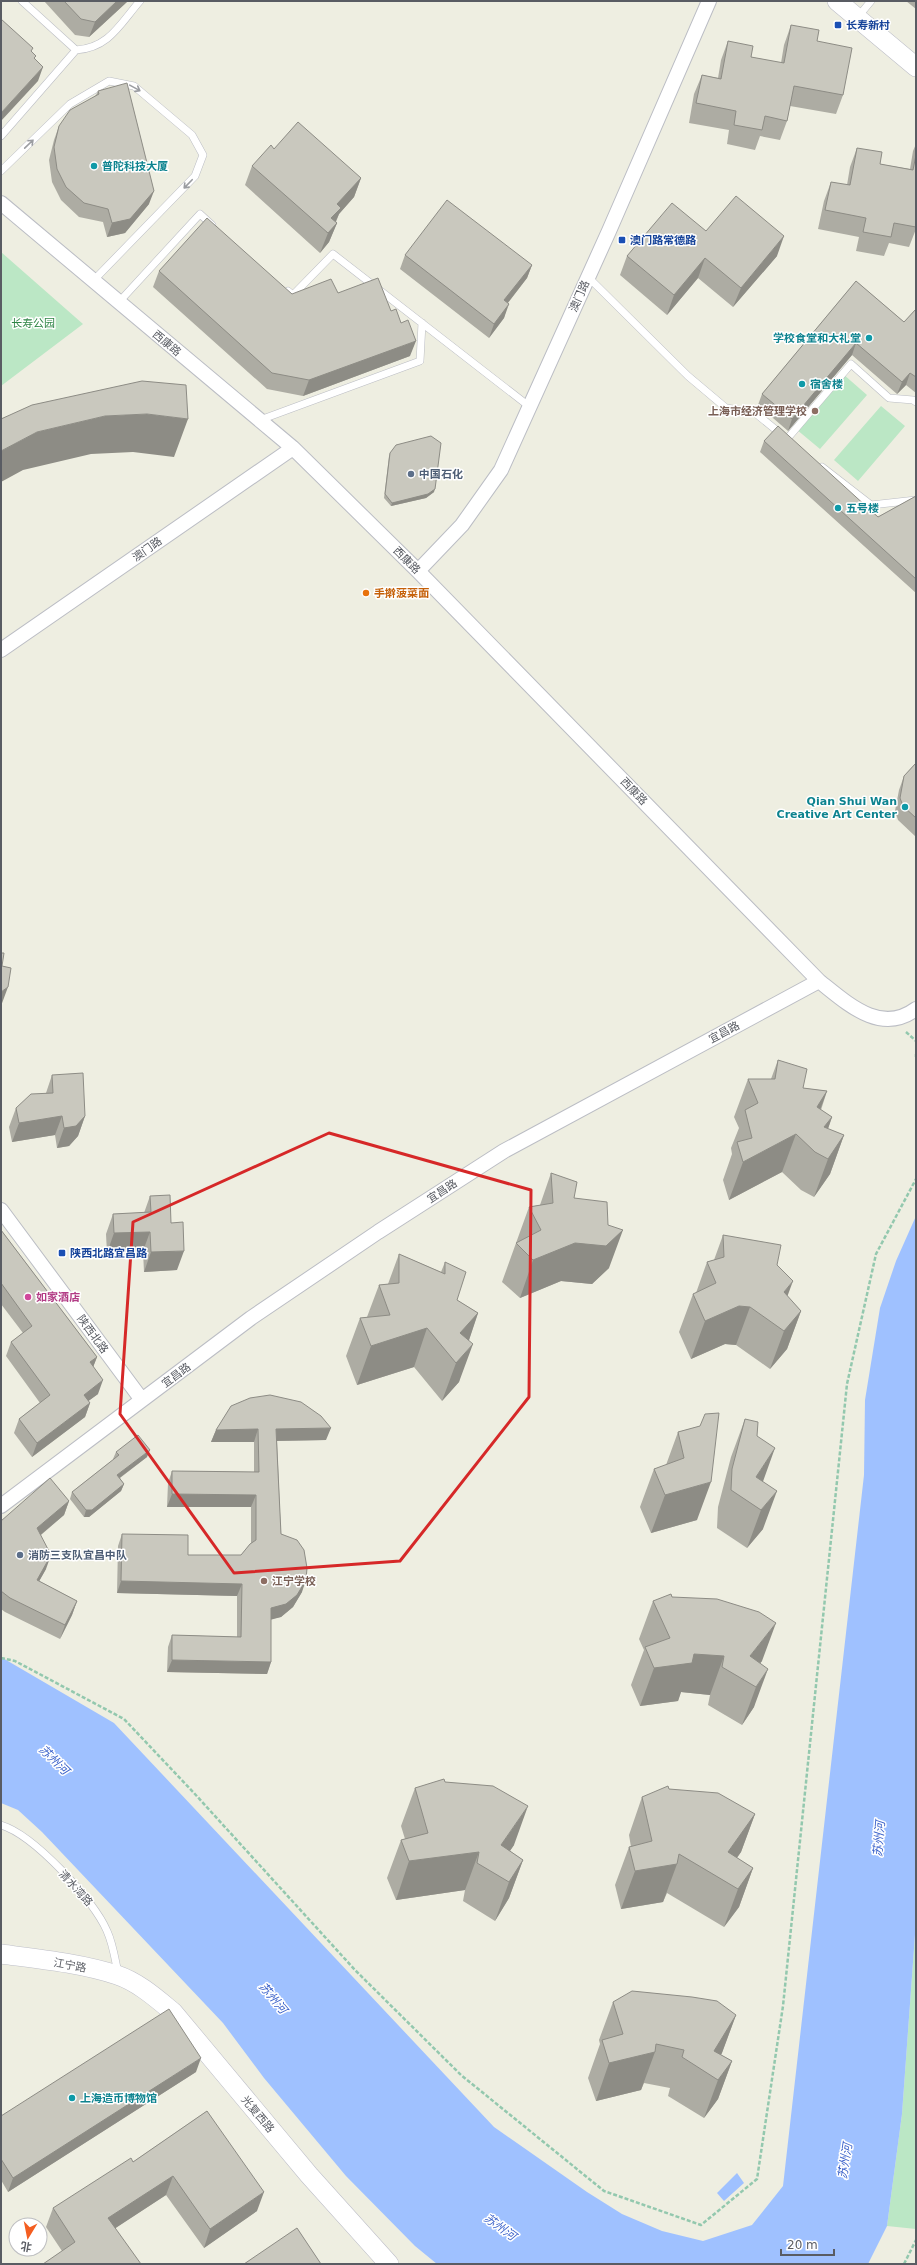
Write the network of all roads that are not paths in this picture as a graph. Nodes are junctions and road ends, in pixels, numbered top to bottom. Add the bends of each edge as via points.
1 (22, 1) edge
2 (140, 1) edge
3 (709, 1) edge
4 (837, 1) edge
5 (871, 1) edge
6 (857, 18) junction
7 (76, 50) junction
8 (916, 67) edge
9 (1, 136) edge
10 (1, 171) edge
11 (1, 203) edge
12 (217, 229) edge
13 (588, 277) junction
14 (94, 281) junction
15 (281, 285) edge
16 (119, 302) junction
17 (422, 323) junction
18 (916, 402) edge
19 (531, 407) junction
20 (260, 420) junction
21 (293, 448) junction
22 (817, 463) edge
23 (916, 500) edge
24 (418, 571) junction
25 (1, 650) edge
26 (819, 981) junction
27 (916, 1009) edge
28 (1, 1210) edge
29 (142, 1400) junction
30 (1, 1506) edge
31 (1, 1825) edge
32 (1, 1954) edge
33 (118, 1975) junction
34 (389, 2264) edge

1 - 7 lane
2 - 7 lane via 107,41 89,49
3 - 13 street, 澳门路
4 - 6 main road
5 - 6 lane
6 - 8 main road
7 - 9 lane
10 -> 14 lane via 70,104 109,81 134,86 192,135 203,155 195,176
11 - 14 street, 西康路
12 - 16 lane via 200,214
13 - 18 lane via 688,376 726,408 754,412 790,442 851,364 888,398
13 - 19 street, 澳门路
14 - 16 street, 西康路
15 - 17 lane via 293,295 333,254
16 - 20 street, 西康路
17 - 19 lane
17 - 20 lane via 420,361
19 - 24 street, 澳门路 via 500,470 483,497 442,548
20 - 21 street, 西康路
21 - 24 street, 西康路
21 - 25 street, 澳门路
22 - 23 lane via 871,505
24 - 26 street, 西康路
26 - 27 street via 853,1008 873,1018 891,1018 911,1013
26 - 29 street, 宜昌路 via 504,1151 251,1318
28 - 29 street, 陕西北路
29 - 30 street, 宜昌路
31 - 33 lane, 清水湾路 via 25,1838 44,1853 94,1908 107,1930
32 - 33 main road, 江宁路
33 - 34 main road, 光复西路 via 149,1992 173,2012 309,2175

